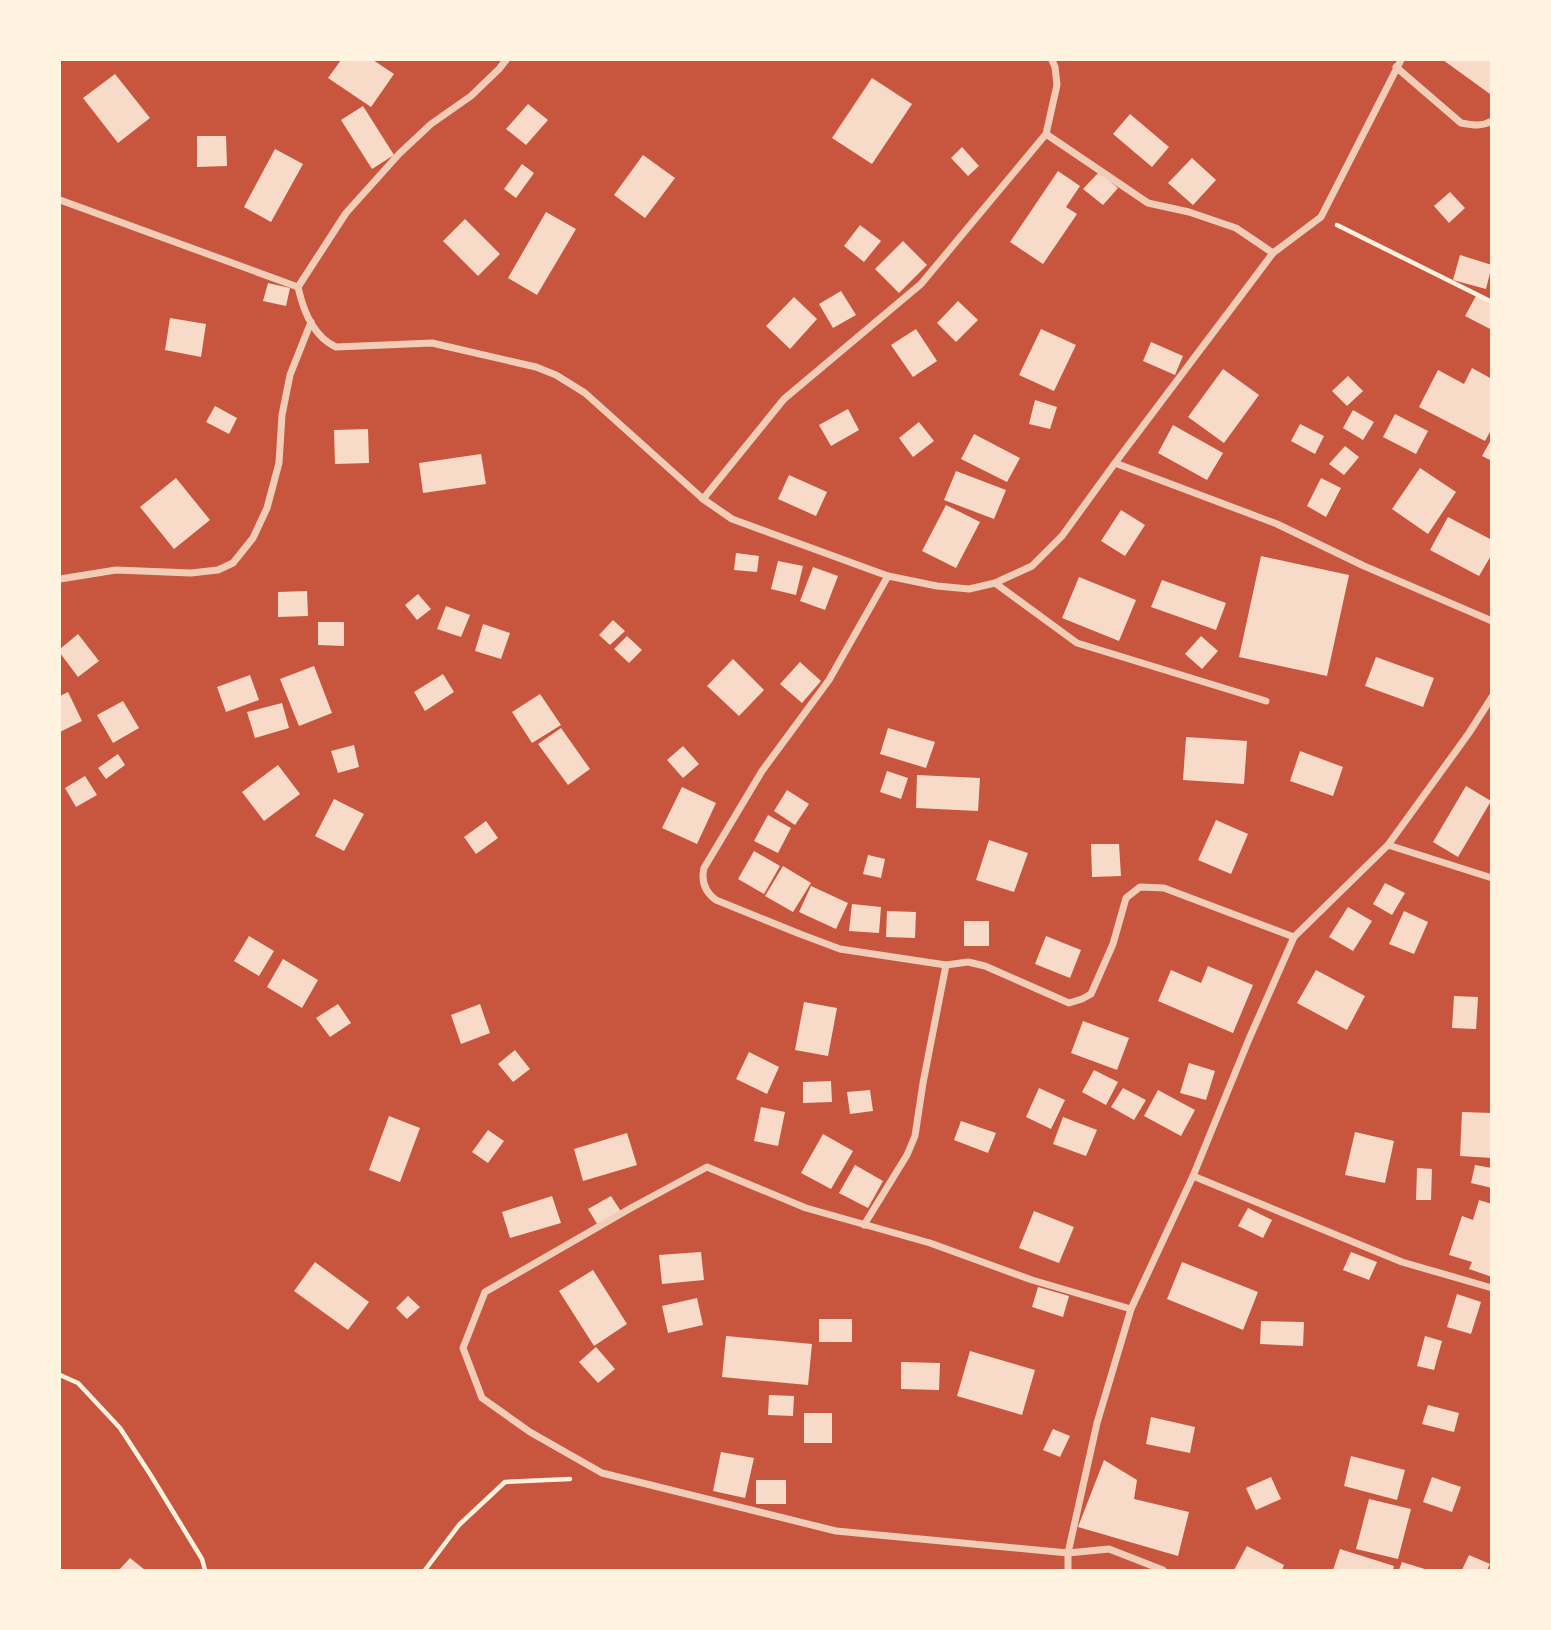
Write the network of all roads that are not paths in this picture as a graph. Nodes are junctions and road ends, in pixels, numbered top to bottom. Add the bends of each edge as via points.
1 (506, 60) edge
2 (1052, 60) edge
3 (1401, 60) edge
4 (1396, 67) junction
5 (1492, 121) edge
6 (1046, 134) junction
7 (60, 200) edge
8 (1273, 253) junction
9 (298, 287) junction
10 (311, 323) junction
11 (1115, 463) junction
12 (703, 499) junction
13 (888, 576) junction
14 (60, 579) edge
15 (995, 583) junction
16 (1492, 621) edge
17 (1492, 697) edge
18 (1266, 701) dead end
19 (1388, 845) junction
20 (1492, 878) edge
21 (1294, 937) junction
22 (946, 965) junction
23 (1193, 1177) junction
24 (864, 1225) junction
25 (1492, 1288) edge
26 (1131, 1309) junction
27 (1068, 1553) junction
28 (1068, 1570) edge
29 (1163, 1570) edge

1 - 9 street via 471,96 430,124 399,154 345,213
2 - 6 street via 1057,85
3 - 4 street
4 - 5 street via 1461,123 1474,126
4 - 8 street via 1321,217
6 - 8 street via 1149,203 1236,228
6 - 12 street via 921,284 784,399
7 - 9 street
8 - 11 street
9 - 10 street
10 - 12 street via 326,343 336,347 432,344 556,375 585,393
10 - 14 street via 290,375 279,463 267,508 253,538 233,563 191,573 116,570
11 - 15 street via 1062,536 1032,566
11 - 16 street via 1278,524
12 - 13 street via 732,519
13 - 15 street via 969,589
13 - 22 street via 829,680 762,771 705,868 703,880 716,900 830,945
15 - 18 street via 1077,643
17 - 19 street
19 - 20 street
19 - 21 street
21 - 22 street via 1164,888 1140,887 1126,898 1113,944 1091,993 1082,999 1069,1003 985,966 968,962
21 - 23 street
22 - 24 street via 915,1136
23 - 25 street via 1402,1262
23 - 26 street
24 - 26 street
24 - 27 street via 806,1208 707,1167 485,1292 463,1348 482,1398 602,1473 836,1531
26 - 27 street via 1097,1423
27 - 28 street
27 - 29 street via 1109,1549

